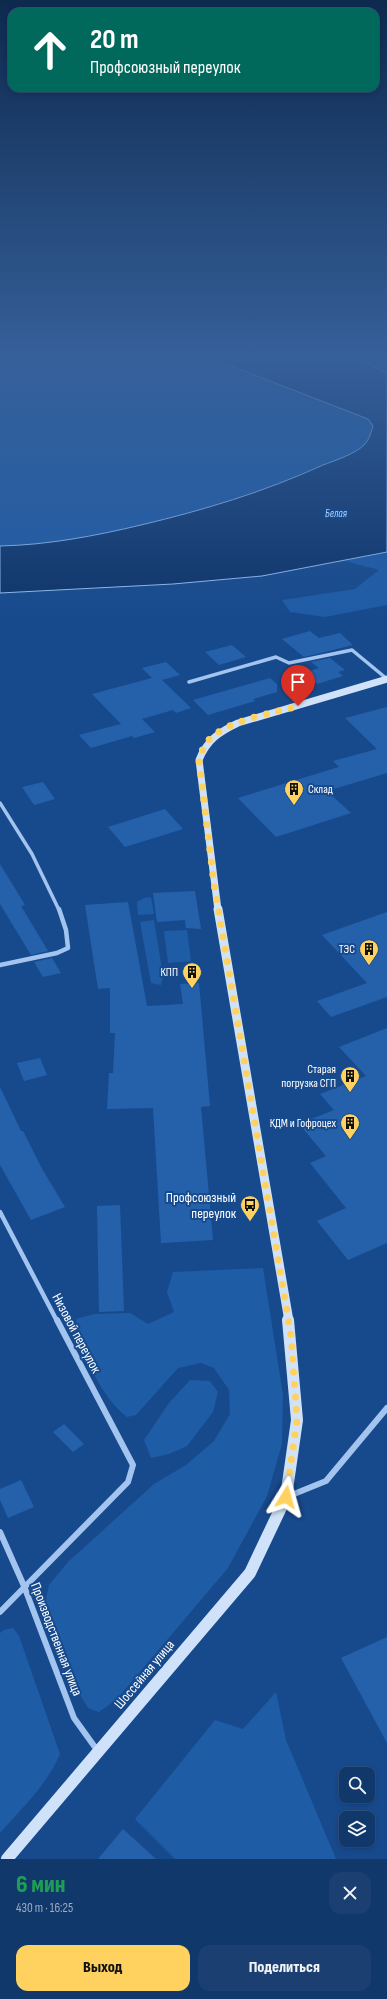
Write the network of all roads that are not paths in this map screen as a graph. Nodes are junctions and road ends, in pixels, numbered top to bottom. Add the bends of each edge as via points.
1 (387, 679) edge
2 (189, 682) dead end
3 (1, 806) edge
4 (0, 966) edge
5 (0, 1212) edge
6 (387, 1408) edge
7 (286, 1497) junction
8 (0, 1532) edge
9 (24, 1586) junction
10 (0, 1612) edge
11 (98, 1752) junction
12 (8, 1859) edge

1 - 2 street via 352,650 289,663 276,657
1 - 7 main road, Шоссейная улица via 238,723 219,732 205,744 199,760 214,884 291,1335 297,1420
3 - 4 street via 29,848 60,909 68,934 68,948
5 - 9 street, Низовой переулок via 133,1465 128,1482
6 - 7 street via 326,1481
7 - 11 main road, Шоссейная улица via 250,1573
8 - 9 street, Производственная улица
9 - 10 street
9 - 11 street, Производственная улица via 74,1718
11 - 12 main road, Шоссейная улица

